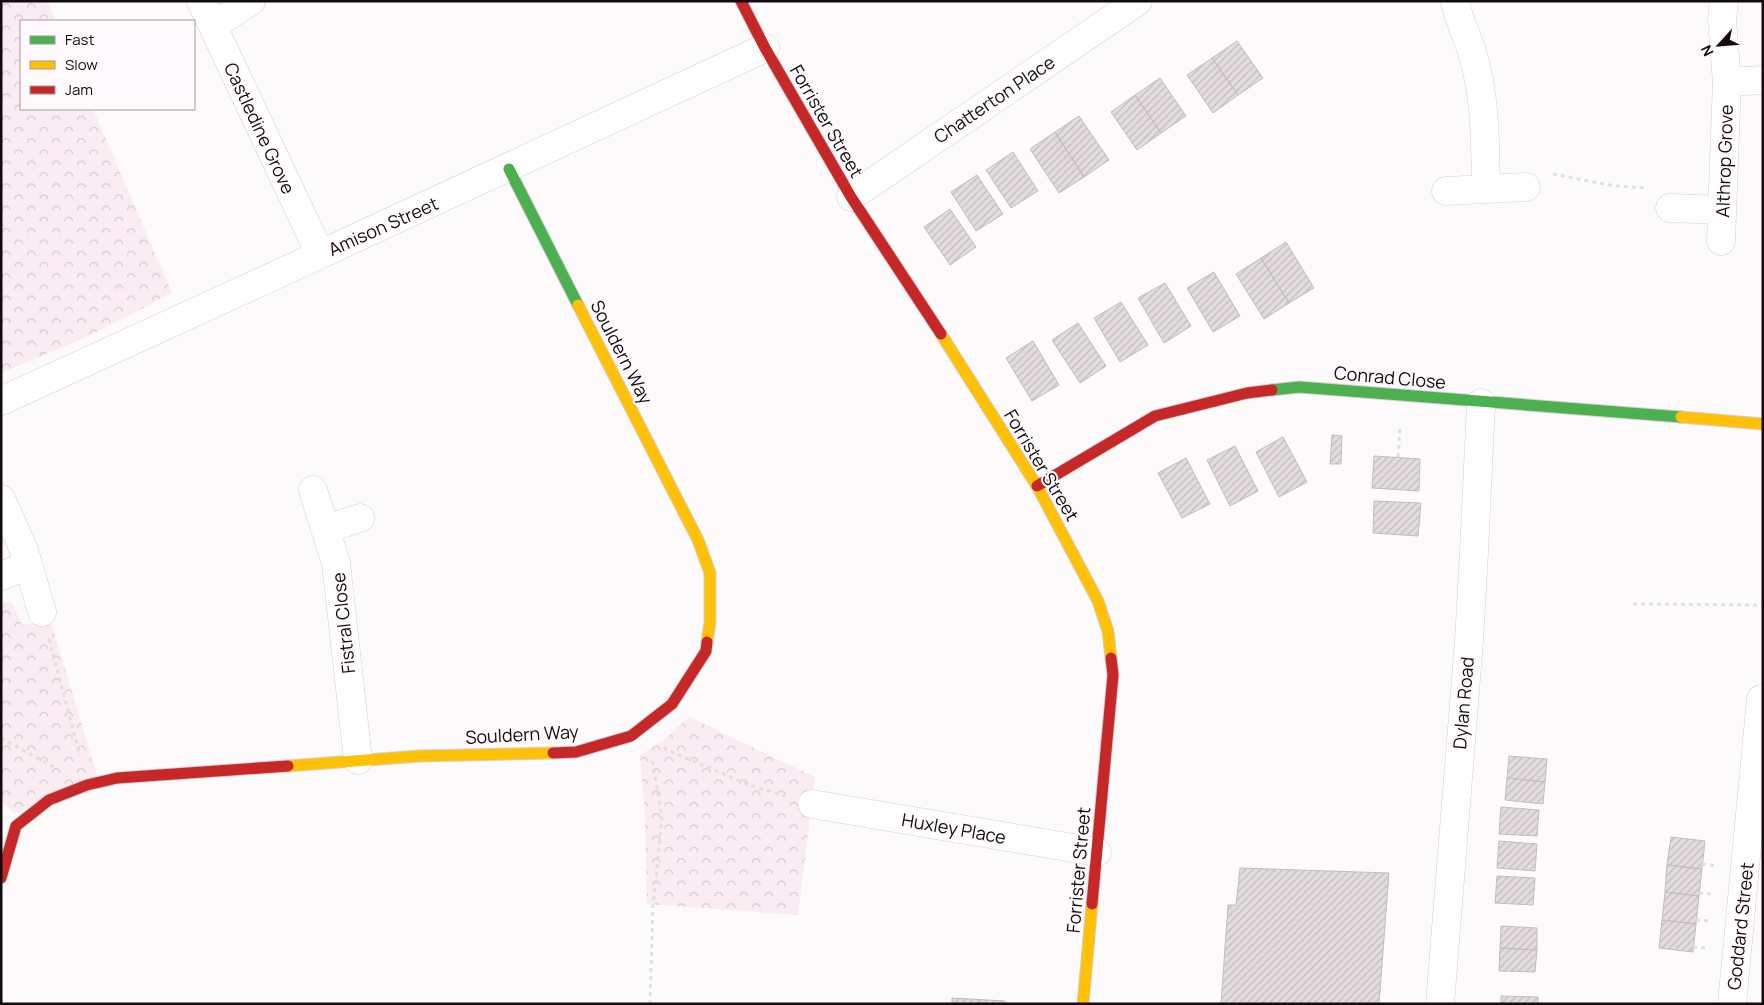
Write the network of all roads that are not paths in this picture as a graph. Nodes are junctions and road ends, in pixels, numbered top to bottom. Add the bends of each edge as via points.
1 (201, 1) edge
2 (251, 1) edge
3 (741, 1) edge
4 (1138, 1) edge
5 (1455, 1) edge
6 (1724, 1) edge
7 (213, 26) junction
8 (765, 48) junction
9 (1763, 80) edge
10 (1728, 82) junction
11 (509, 169) junction
12 (1526, 187) road end
13 (1486, 189) junction
14 (1446, 191) dead end
15 (851, 197) junction
16 (1670, 208) road end
17 (1722, 210) junction
18 (1721, 241) dead end
19 (320, 254) junction
20 (1, 401) edge
21 (1481, 403) junction
22 (1763, 424) edge
23 (1036, 486) junction
24 (313, 490) dead end
25 (1, 499) edge
26 (360, 518) dead end
27 (325, 529) junction
28 (28, 565) junction
29 (1, 576) edge
30 (42, 612) road end
31 (1761, 699) dead end
32 (358, 760) junction
33 (812, 804) road end
34 (1097, 852) junction
35 (1, 878) edge
36 (1083, 1004) edge
37 (1440, 1004) edge
38 (1732, 1004) edge

1 - 7 street, Castledine Grove
2 - 7 street
3 - 8 street, Forrister Street
4 - 15 street, Chatterton Place
5 - 13 street via 1472,53 1485,115
6 - 10 street, Althrop Grove via 1722,20
7 - 19 street, Castledine Grove
8 - 11 street, Amison Street
8 - 15 street, Forrister Street
9 - 10 street, Althrop Grove
10 - 17 street, Althrop Grove
11 - 19 street, Amison Street
11 - 32 street, Souldern Way via 698,540 710,573 710,622 706,651 672,704 631,736 576,752
12 - 13 street
13 - 14 street
15 - 23 street, Forrister Street
16 - 17 street
17 - 18 street, Althrop Grove
19 - 20 street, Amison Street
21 - 22 street, Conrad Close
21 - 23 street, Conrad Close via 1299,387 1247,393 1155,416
21 - 37 street, Dylan Road via 1469,641
23 - 34 street, Forrister Street via 1092,588 1108,631 1113,675
24 - 27 street, Fistral Close
25 - 28 street
26 - 27 street
27 - 32 street, Fistral Close via 336,563
28 - 29 street
28 - 30 street
31 - 38 street, Goddard Street
32 - 35 street, Souldern Way via 117,778 87,785 50,800 16,826
33 - 34 street, Huxley Place
34 - 36 street, Forrister Street

